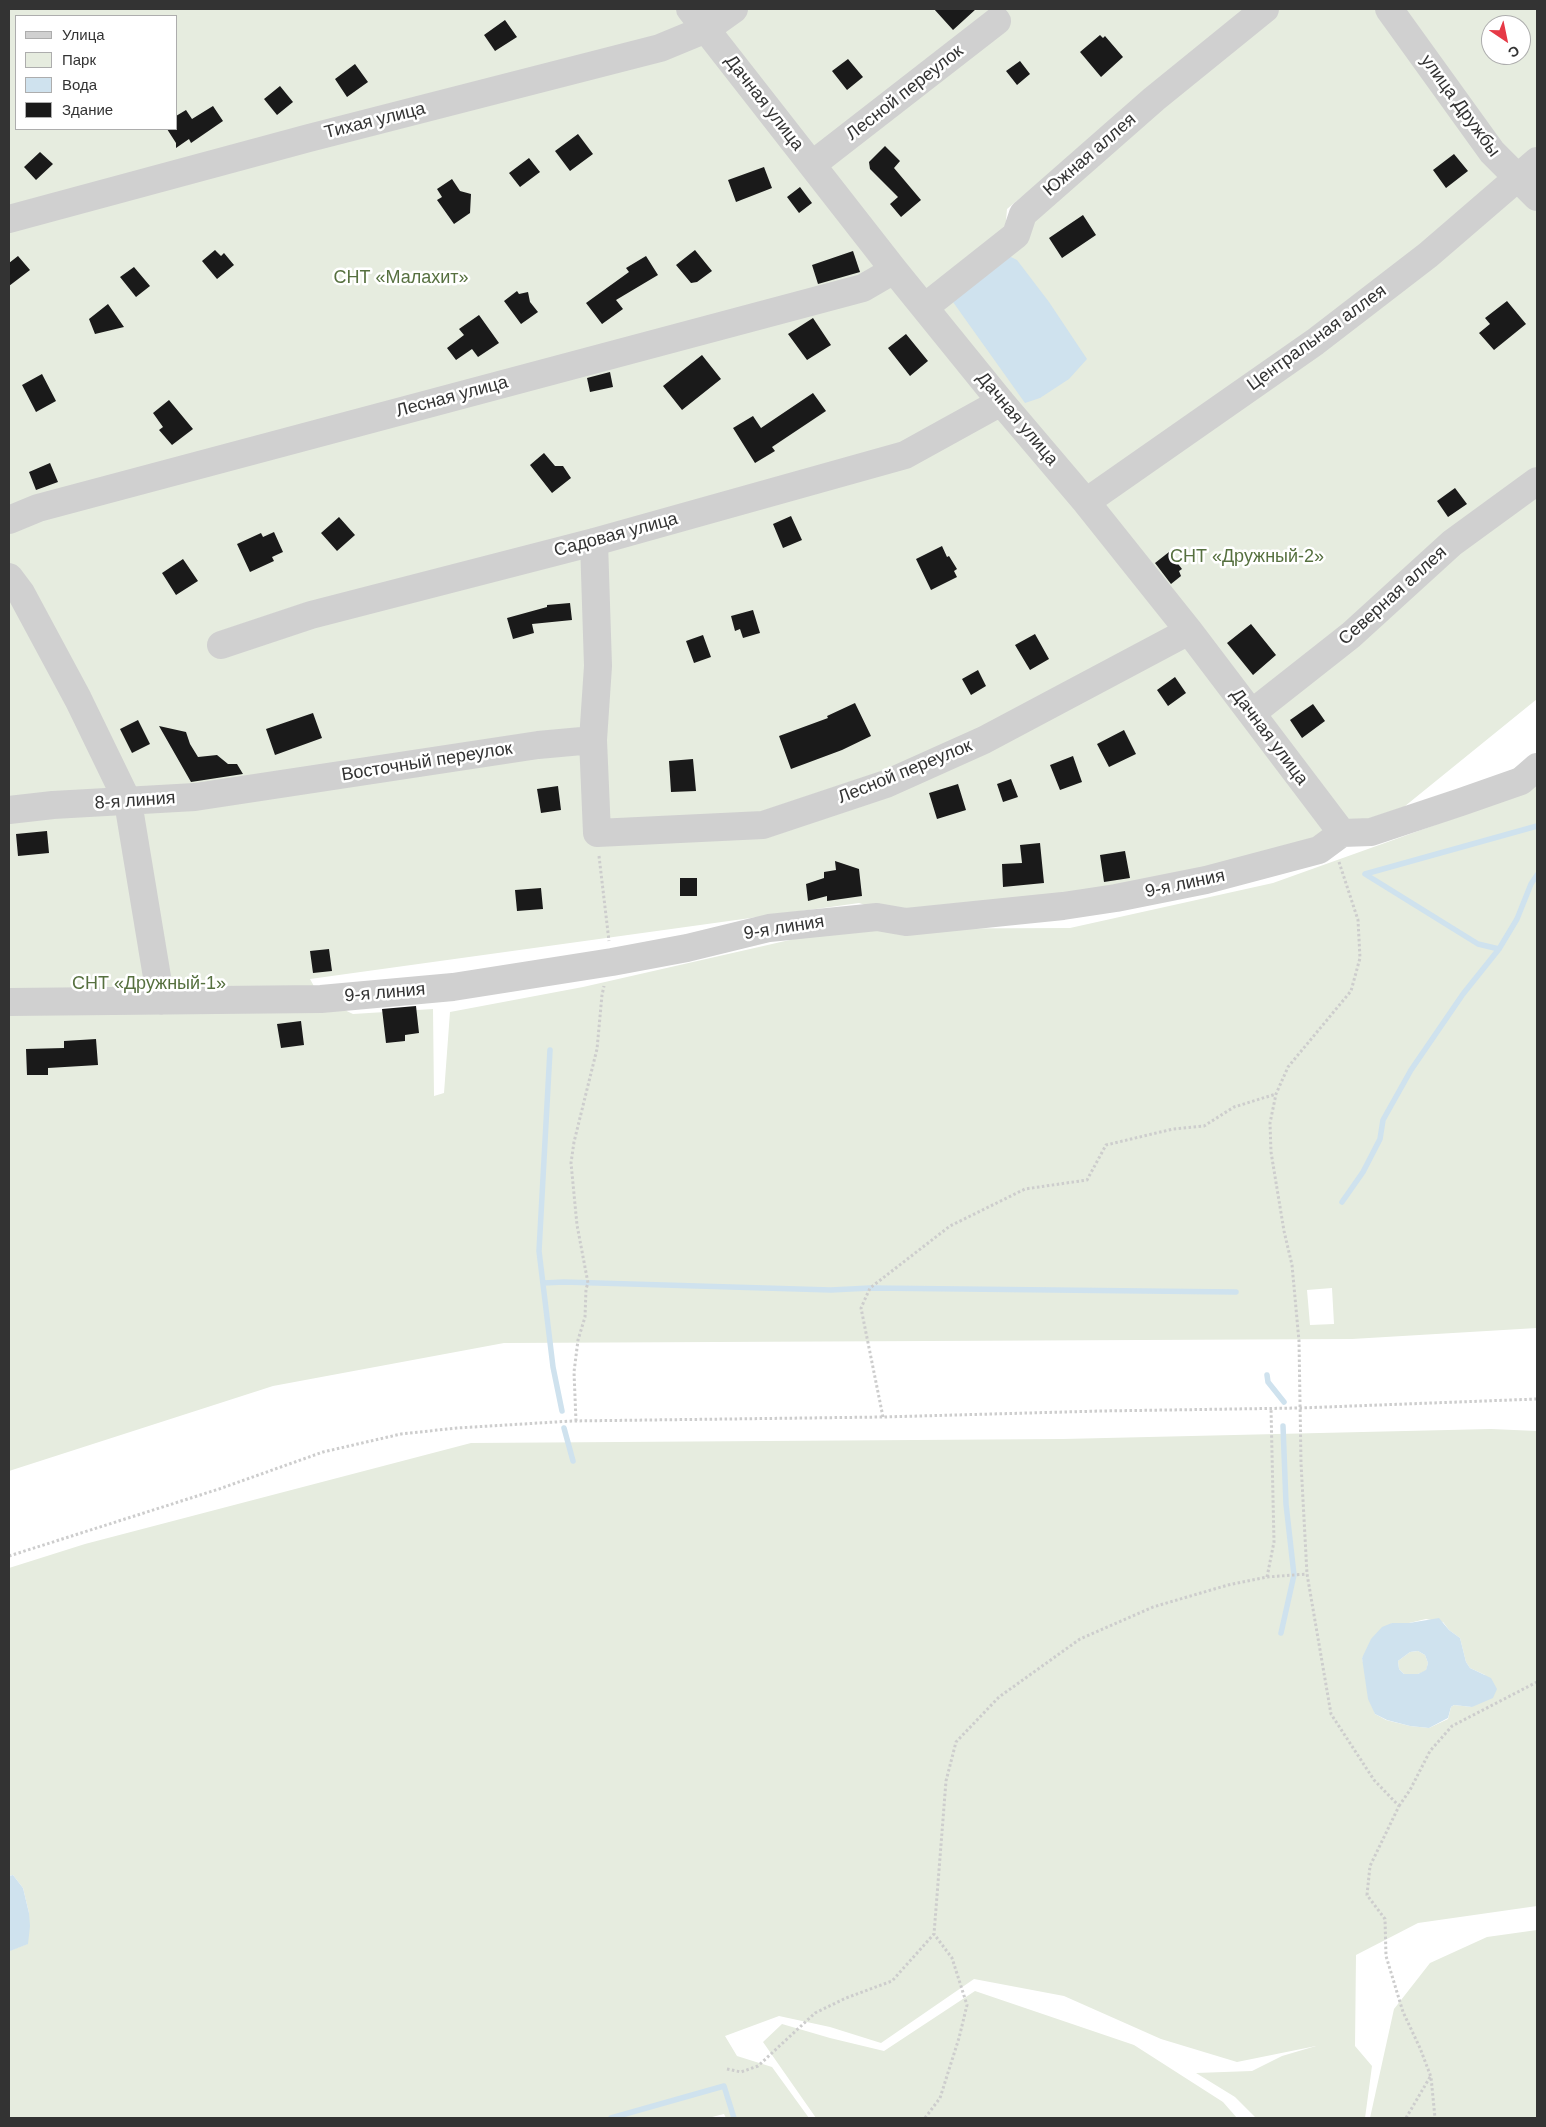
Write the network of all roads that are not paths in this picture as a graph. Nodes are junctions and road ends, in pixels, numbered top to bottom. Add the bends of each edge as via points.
1 (734, 9) edge
2 (1265, 9) edge
3 (1389, 9) edge
4 (698, 19) edge
5 (997, 21) dead end
6 (812, 164) junction
7 (1527, 170) edge
8 (1537, 197) edge
9 (9, 219) edge
10 (894, 270) junction
11 (925, 307) junction
12 (1002, 402) junction
13 (1537, 481) edge
14 (1086, 502) junction
15 (9, 520) edge
16 (594, 542) junction
17 (9, 577) edge
18 (1189, 631) junction
19 (221, 645) dead end
20 (1252, 713) junction
21 (593, 740) junction
22 (1537, 767) edge
23 (261, 787) joint
24 (128, 802) junction
25 (9, 810) edge
26 (1342, 833) junction
27 (161, 1001) junction
28 (9, 1002) edge

1 - 4 street, Тихая улица
2 - 11 street, Южная аллея via 1023,214 1016,235
3 - 7 street, улица Дружбы via 1492,152
4 - 6 street, Дачная улица
4 - 9 street, Тихая улица via 660,48
5 - 6 street, Лесной переулок
6 - 10 street, Дачная улица
7 - 8 street, улица Дружбы
7 - 14 street, Центральная аллея via 1428,255 1315,342
10 - 11 street, Дачная улица
10 - 15 street, Лесная улица via 863,288 38,508
11 - 12 street, Дачная улица
12 - 14 street, Дачная улица
12 - 16 street, Садовая улица via 905,455
13 - 20 street, Северная аллея via 1452,543 1352,635
14 - 18 street, Дачная улица
16 - 19 street, Садовая улица via 311,615
16 - 21 street via 598,666
17 - 24 street via 74,691
18 - 20 street, Дачная улица
18 - 21 street, Лесной переулок via 984,740 876,787 763,825 597,833
20 - 26 street, Дачная улица
21 - 23 street, Восточный переулок via 538,745
22 - 26 street via 1521,780 1461,802 1371,832
23 - 24 street, 8-я линия via 195,797
24 - 25 street, 8-я линия
24 - 27 street
26 - 27 street, 9-я линия via 1319,850 1206,880 1063,906 906,922 877,917 769,928 687,948 453,987 322,999
27 - 28 street, 9-я линия

